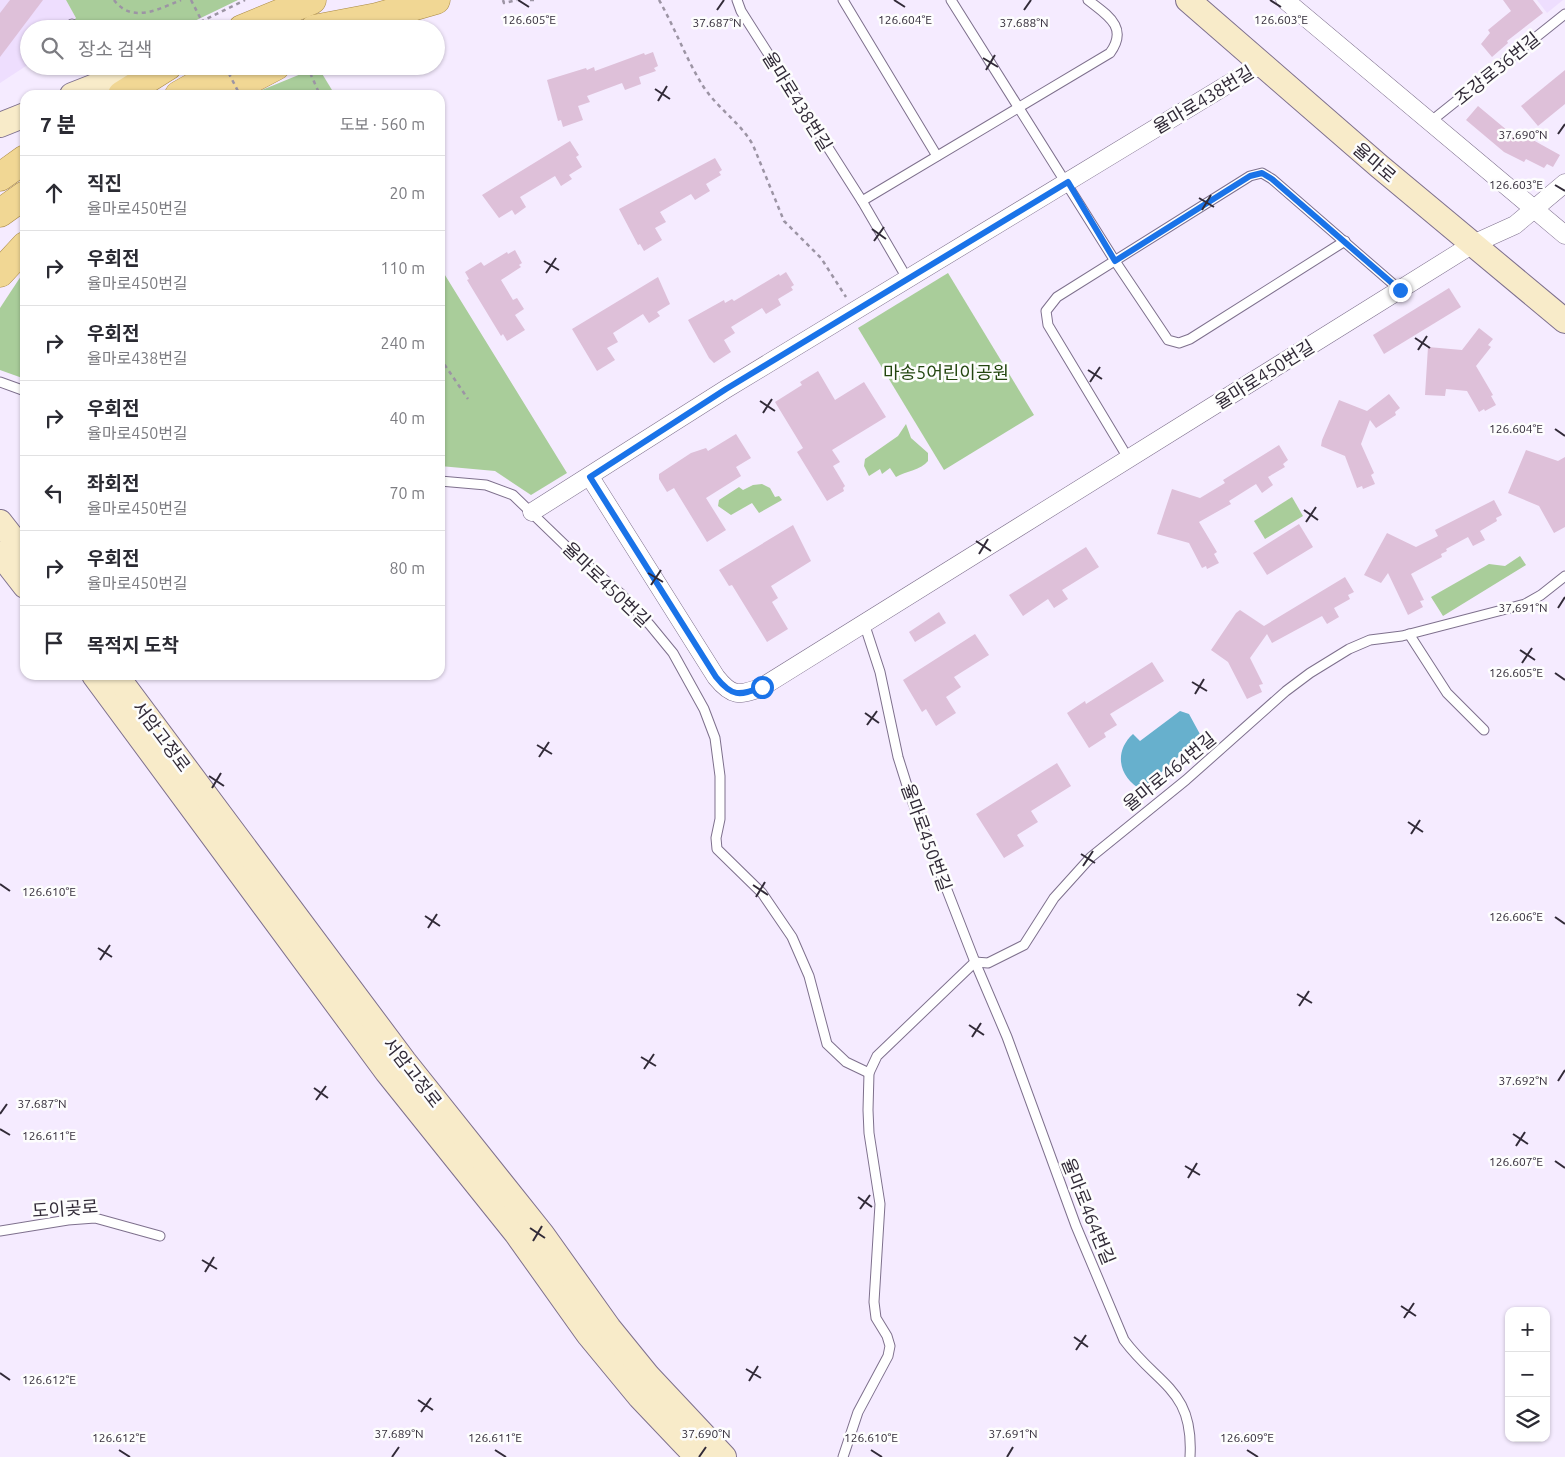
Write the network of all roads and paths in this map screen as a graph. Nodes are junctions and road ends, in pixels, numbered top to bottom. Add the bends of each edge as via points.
1 (114, 0) edge
2 (181, 0) edge
3 (191, 0) edge
4 (245, 0) edge
5 (436, 0) edge
6 (503, 0) edge
7 (517, 0) edge
8 (530, 0) edge
9 (536, 0) edge
10 (659, 0) edge
11 (737, 0) edge
12 (843, 0) edge
13 (951, 0) edge
14 (1088, 0) edge
15 (1188, 0) edge
16 (1285, 0) edge
17 (302, 2) edge
18 (381, 8) edge
19 (1565, 14) edge
20 (201, 20) edge
21 (204, 20) edge
22 (262, 20) edge
23 (339, 20) edge
24 (343, 20) edge
25 (364, 20) edge
26 (1262, 64) junction
27 (133, 75) edge
28 (214, 75) edge
29 (230, 75) edge
30 (259, 75) edge
31 (311, 75) edge
32 (117, 79) edge
33 (86, 90) edge
34 (188, 90) edge
35 (230, 90) edge
36 (237, 90) edge
37 (318, 90) edge
38 (1019, 107) junction
39 (20, 117) edge
40 (1430, 122) junction
41 (0, 125) edge
42 (937, 156) junction
43 (20, 163) edge
44 (0, 177) edge
45 (1068, 182) junction
46 (1565, 183) edge
47 (20, 199) edge
48 (862, 201) junction
49 (1534, 208) junction
50 (0, 213) edge
51 (1565, 235) edge
52 (1345, 241) junction
53 (1473, 244) junction
54 (20, 251) edge
55 (1115, 261) junction
56 (0, 273) edge
57 (908, 280) junction
58 (1400, 290) junction
59 (846, 297) dead end
60 (1565, 321) edge
61 (445, 365) edge
62 (0, 382) edge
63 (20, 389) edge
64 (468, 399) dead end
65 (1128, 458) junction
66 (590, 477) junction
67 (445, 482) edge
68 (532, 512) junction
69 (0, 522) edge
70 (20, 548) edge
71 (0, 554) edge
72 (1565, 576) edge
73 (20, 580) edge
74 (864, 623) junction
75 (1409, 634) junction
76 (98, 680) edge
77 (120, 680) edge
78 (1484, 730) dead end
79 (975, 962) junction
80 (869, 1074) junction
81 (0, 1231) edge
82 (160, 1236) dead end
83 (697, 1457) edge
84 (724, 1457) edge
85 (843, 1457) edge
86 (1190, 1457) edge

1 - 2 path via 119,7 139,14
3 - 20 path, bridge
4 - 21 path
5 - 18 main road
6 - 7 path via 504,4
8 - 9 path
10 - 59 path via 704,88 747,134 784,221 821,258
11 - 48 lane, 율마로438번길
12 - 42 lane
13 - 38 lane
14 - 38 lane via 1114,20 1117,27 1115,45 1110,52
15 - 26 main road, 율마로
16 - 40 street
17 - 22 main road
18 - 23 main road
18 - 24 main road
18 - 25 main road
19 - 40 lane, 조강로36번길
26 - 45 street, 율마로438번길
26 - 53 main road, 율마로
27 - 32 main road
28 - 34 main road
29 - 36 path, bridge
30 - 35 main road
31 - 37 path
32 - 33 main road
38 - 42 lane
38 - 45 lane
39 - 41 main road
40 - 49 street
42 - 48 lane
43 - 44 main road
45 - 55 lane
45 - 57 street, 율마로438번길
46 - 49 street
47 - 50 main road
48 - 57 lane, 율마로438번길
49 - 51 street
49 - 53 street, 율마로450번길 via 1515,225
52 - 55 lane via 1262,173 1250,176
52 - 55 lane via 1179,343 1168,340 1161,332
52 - 58 lane
53 - 58 street, 율마로450번길
53 - 60 main road, 율마로
54 - 56 main road
55 - 65 lane via 1057,297 1046,311 1048,325
57 - 66 street, 율마로438번길 via 726,389
58 - 65 street, 율마로450번길
61 - 64 path
62 - 63 lane
65 - 74 street, 율마로450번길
66 - 68 street, 율마로438번길
66 - 74 street, 율마로450번길 via 727,691 743,694 762,687
67 - 68 lane, 율마로450번길 via 498,488 513,495
68 - 80 lane, 율마로450번길 via 650,625 683,669 704,709 714,738 720,776 717,849 762,893 792,938 809,976 827,1044 846,1062
69 - 70 main road
71 - 73 main road
72 - 75 lane, 율마로464번길 via 1525,604
74 - 79 lane, 율마로450번길 via 880,672 898,758 910,795
75 - 78 lane via 1447,693
75 - 79 lane, 율마로464번길 via 1370,640 1349,649 1286,691 1208,762 1091,857 1054,898 1024,945 988,963
76 - 83 main road, 서암고정로 via 387,1072 516,1233 588,1334 640,1397
77 - 84 main road, 서암고정로 via 404,1061 542,1234 609,1328 648,1376
79 - 80 lane via 876,1056
79 - 86 lane, 율마로464번길 via 1007,1037 1111,1312 1124,1340 1136,1356 1180,1400 1186,1414
80 - 85 lane via 869,1133 880,1204 874,1302 876,1318 890,1346 883,1370 858,1412
81 - 82 lane, 도이곶로 via 95,1218

